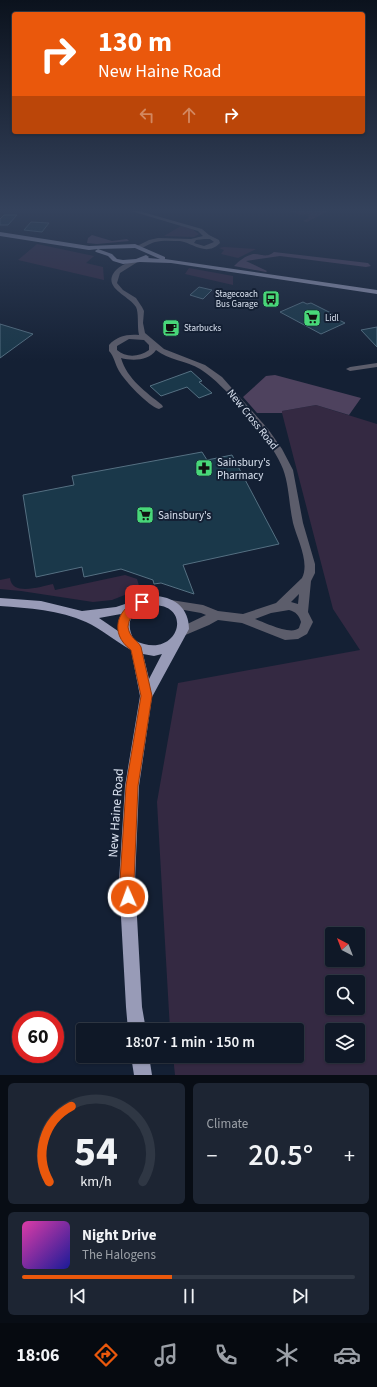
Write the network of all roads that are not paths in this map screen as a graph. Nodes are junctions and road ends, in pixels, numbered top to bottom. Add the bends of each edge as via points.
1 (114, 261) edge
2 (121, 261) edge
3 (137, 261) edge
4 (172, 261) edge
5 (134, 262) junction
6 (118, 271) junction
7 (377, 292) edge
8 (140, 323) junction
9 (122, 338) junction
10 (146, 338) junction
11 (153, 344) junction
12 (116, 354) junction
13 (145, 355) junction
14 (173, 356) junction
15 (377, 365) edge
16 (350, 369) dead end
17 (123, 370) junction
18 (159, 407) dead end
19 (306, 581) junction
20 (0, 602) edge
21 (142, 602) junction
22 (171, 604) junction
23 (277, 606) junction
24 (303, 612) junction
25 (82, 615) junction
26 (216, 615) junction
27 (243, 618) junction
28 (274, 630) junction
29 (183, 631) junction
30 (132, 645) junction
31 (173, 645) junction
32 (146, 696) junction
33 (136, 1023) edge
34 (141, 1063) edge
35 (143, 1075) edge

1 - 6 street, New Cross Road
2 - 5 main road
3 - 5 main road
4 - 7 main road
5 - 6 street
6 - 8 street, New Cross Road via 114,275 114,283 140,306
8 - 9 street
8 - 10 street, New Cross Road via 142,334
9 - 10 street
9 - 12 street via 114,344 113,351
10 - 11 street, New Cross Road
11 - 13 street via 152,351
11 - 14 street, New Cross Road
12 - 13 street, New Cross Road via 128,358
12 - 17 street via 118,365
13 - 14 street, New Cross Road
13 - 17 street
14 - 19 street, New Cross Road via 202,367 219,378 278,449 288,470 298,524 310,564 310,573
15 - 16 street
17 - 18 street via 127,378
19 - 23 street, New Cross Road
19 - 24 street, New Cross Road
20 - 25 main road via 25,603
21 - 22 main road via 152,600
21 - 25 main road via 122,610
21 - 30 main road, New Haine Road via 131,609 122,627 124,635
22 - 26 street, New Cross Road via 203,609
22 - 29 main road via 182,616
23 - 24 street via 292,605
23 - 27 street, New Cross Road
23 - 28 street via 271,611 268,621
24 - 28 street, New Cross Road via 307,622 303,631 285,635
25 - 30 main road
26 - 27 street, New Cross Road
26 - 29 street
27 - 28 street, New Cross Road
29 - 31 main road, New Haine Road
30 - 31 main road via 155,651
30 - 32 main road, New Haine Road
31 - 32 main road, New Haine Road
32 - 33 main road, New Haine Road via 132,786 127,881
34 - 35 main road

